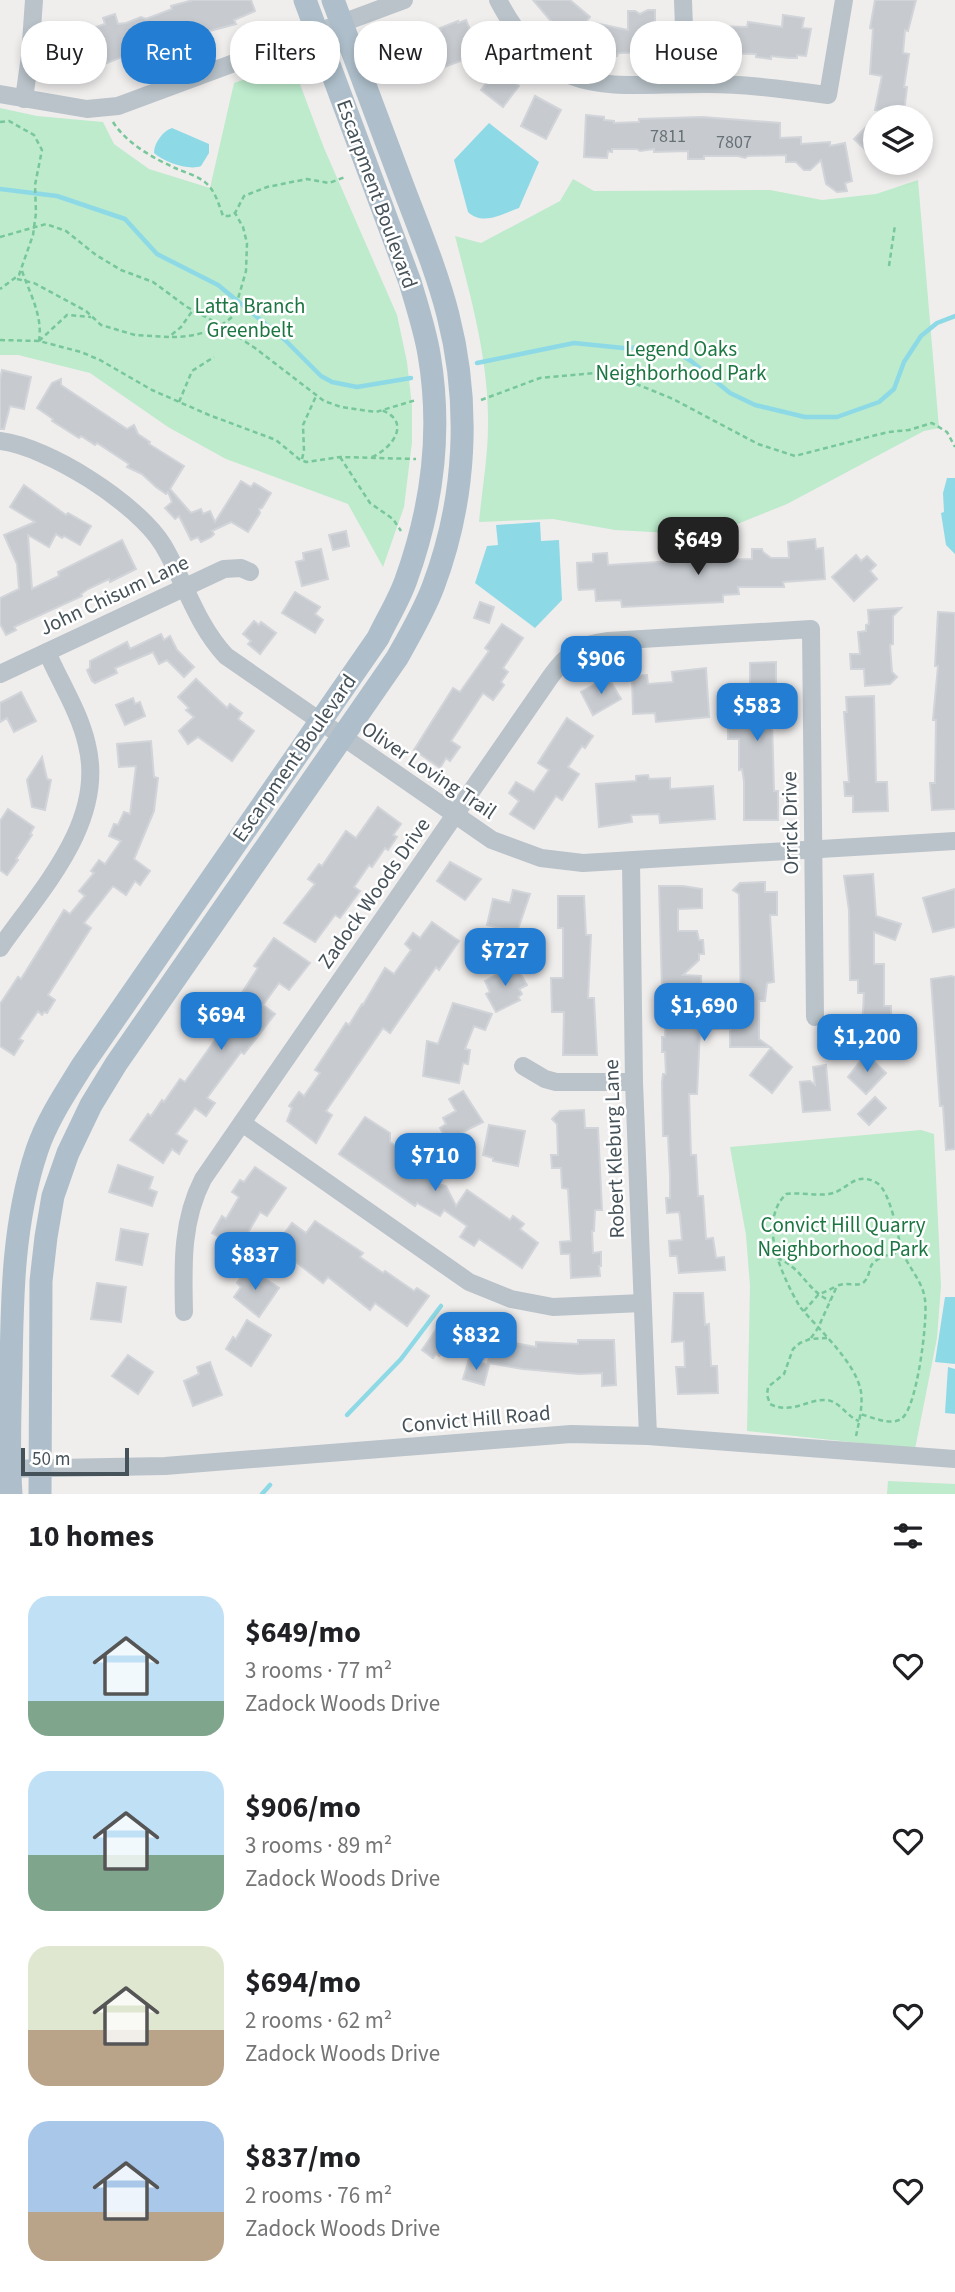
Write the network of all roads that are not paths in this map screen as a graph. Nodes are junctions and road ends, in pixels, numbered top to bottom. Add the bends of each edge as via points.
1 (34, 0) edge
2 (305, 0) edge
3 (333, 0) edge
4 (404, 0) edge
5 (498, 0) edge
6 (683, 0) edge
7 (844, 0) edge
8 (313, 21) edge
9 (684, 21) edge
10 (342, 24) junction
11 (230, 65) edge
12 (336, 84) edge
13 (662, 84) edge
14 (716, 84) edge
15 (0, 94) edge
16 (24, 99) junction
17 (0, 441) edge
18 (250, 572) dead end
19 (183, 587) junction
20 (811, 629) joint
21 (47, 652) junction
22 (0, 674) edge
23 (319, 722) junction
24 (342, 738) junction
25 (455, 816) junction
26 (955, 841) edge
27 (813, 849) junction
28 (631, 861) junction
29 (0, 948) edge
30 (129, 995) junction
31 (152, 1011) junction
32 (815, 1017) dead end
33 (523, 1066) dead end
34 (634, 1082) junction
35 (242, 1123) junction
36 (21, 1212) junction
37 (49, 1218) junction
38 (642, 1303) junction
39 (184, 1312) dead end
40 (648, 1436) junction
41 (955, 1459) edge
42 (5, 1469) edge
43 (40, 1469) junction
44 (11, 1494) edge
45 (40, 1494) edge

1 - 16 street
2 - 8 main road, Escarpment Boulevard
3 - 10 main road, Escarpment Boulevard
4 - 10 street
5 - 13 street via 528,47 562,72 615,86
6 - 9 street
7 - 14 street via 828,95
10 - 24 main road, Escarpment Boulevard via 440,287 456,354 463,443 458,495 433,588 397,658
11 - 16 street via 118,106 87,109
12 - 23 main road, Escarpment Boulevard via 423,327 432,374 433,477 405,582 378,638
15 - 16 street
17 - 19 street, Oliver Loving Trail via 44,454 120,499 154,533
18 - 19 street, John Chisum Lane via 224,569
19 - 21 street, John Chisum Lane
19 - 23 street, Oliver Loving Trail via 200,622 226,656
20 - 25 street, Zadock Woods Drive via 608,641 577,648 564,658
20 - 27 street, Orrick Drive
21 - 22 street, John Chisum Lane
21 - 29 street via 87,744 90,792 75,837
23 - 24 street, Oliver Loving Trail
23 - 30 main road, Escarpment Boulevard
24 - 25 street, Oliver Loving Trail
24 - 31 main road, Escarpment Boulevard
25 - 28 street, Oliver Loving Trail via 526,855 572,862
25 - 35 street, Zadock Woods Drive
26 - 27 street, Oliver Loving Trail
27 - 28 street, Oliver Loving Trail
27 - 32 street, Orrick Drive
28 - 34 street, Robert Kleburg Lane
30 - 31 main road
30 - 36 main road, Escarpment Boulevard via 58,1106 37,1148
31 - 37 main road, Escarpment Boulevard via 90,1105 68,1153
33 - 34 street via 556,1082
34 - 38 street, Robert Kleburg Lane
35 - 38 street via 469,1282 511,1299 553,1307
35 - 39 street, Zadock Woods Drive via 203,1180 190,1209 183,1244
36 - 37 main road
36 - 42 main road, Escarpment Boulevard via 14,1261
37 - 43 main road, Escarpment Boulevard via 41,1281
38 - 40 street, Robert Kleburg Lane
40 - 41 street, Convict Hill Road
40 - 43 street, Convict Hill Road via 571,1434 165,1465
42 - 43 street, Convict Hill Road
42 - 44 main road, Escarpment Boulevard
43 - 45 main road, Escarpment Boulevard

